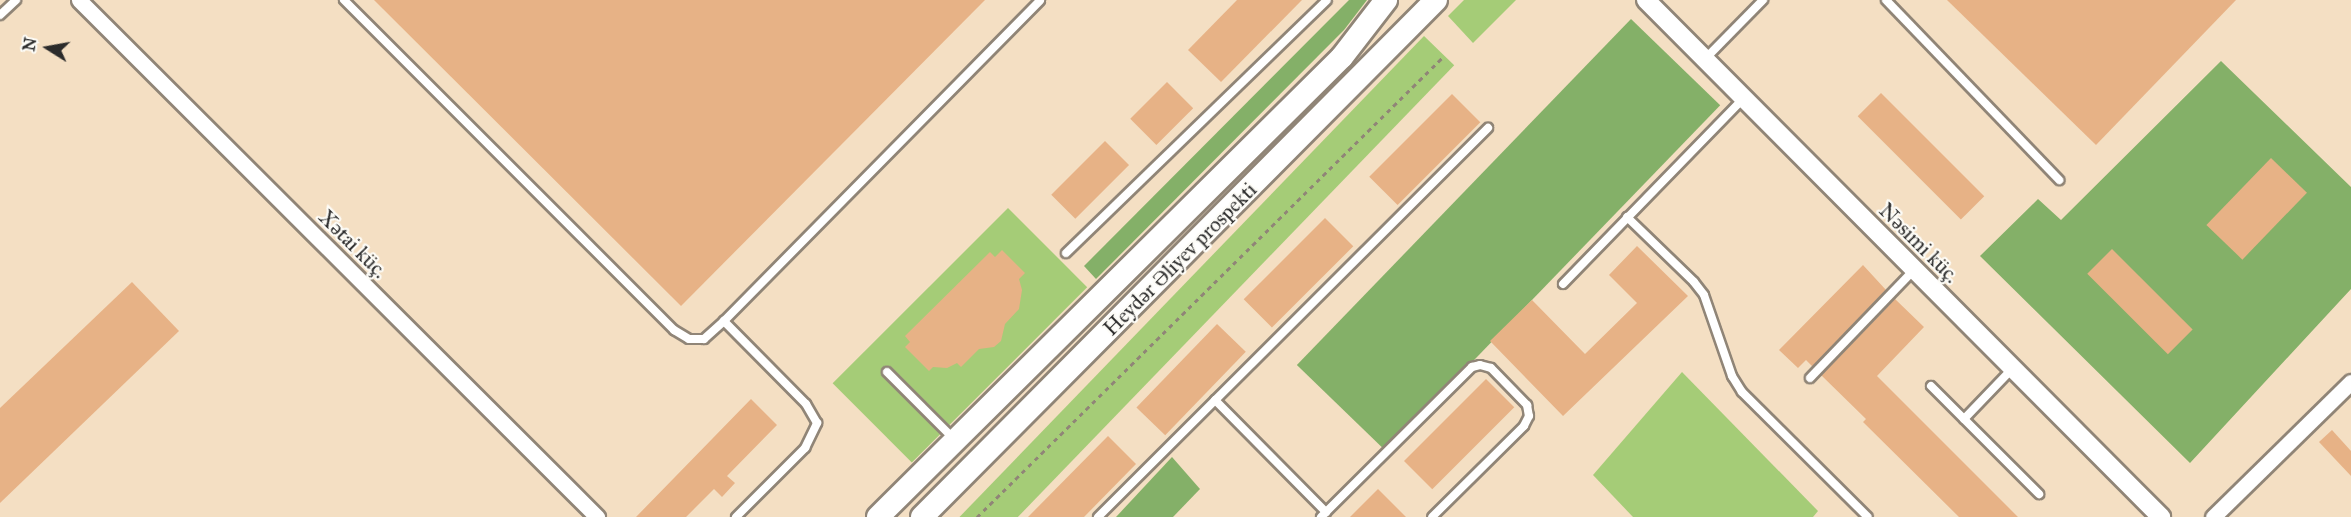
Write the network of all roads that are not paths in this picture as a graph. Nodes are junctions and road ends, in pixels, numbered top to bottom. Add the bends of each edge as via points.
1 (16, 0) edge
2 (80, 0) edge
3 (344, 0) edge
4 (1040, 0) edge
5 (1327, 0) edge
6 (1386, 0) edge
7 (1436, 0) edge
8 (1646, 0) edge
9 (1763, 0) edge
10 (1886, 0) edge
11 (0, 15) edge
12 (1705, 59) junction
13 (1744, 98) junction
14 (1488, 128) dead end
15 (2059, 180) dead end
16 (1627, 217) junction
17 (1066, 253) dead end
18 (1914, 270) junction
19 (1563, 284) dead end
20 (724, 321) junction
21 (2013, 368) junction
22 (887, 372) dead end
23 (1810, 378) dead end
24 (2351, 382) edge
25 (1931, 386) dead end
26 (1215, 400) junction
27 (1964, 419) junction
28 (955, 440) junction
29 (2039, 494) dead end
30 (1324, 514) edge
31 (597, 517) edge
32 (736, 517) edge
33 (878, 517) edge
34 (922, 517) edge
35 (1098, 517) edge
36 (1432, 517) edge
37 (1869, 517) edge
38 (2161, 517) edge
39 (2213, 517) edge

1 - 11 lane
2 - 31 street, Xətai küç.
3 - 20 lane via 674,330 689,339 704,339
4 - 20 lane
5 - 17 lane
6 - 28 main road, Heydər Əliyev prospekti via 1342,57
7 - 34 main road, Heydər Əliyev prospekti
8 - 12 street, Nəsimi küç.
9 - 12 lane
10 - 15 lane
12 - 13 street, Nəsimi küç.
13 - 16 lane
13 - 18 street, Nəsimi küç.
14 - 26 lane
16 - 19 lane
16 - 37 lane via 1704,295 1732,376 1742,392
18 - 21 street, Nəsimi küç.
18 - 23 lane
20 - 32 lane via 806,404 817,423 805,448
21 - 27 lane
21 - 38 street, Nəsimi küç.
22 - 28 lane
24 - 39 street
25 - 27 lane
26 - 30 lane
26 - 35 lane
27 - 29 lane
28 - 33 main road, Heydər Əliyev prospekti
30 - 36 lane via 1472,367 1491,368 1527,405 1529,416 1524,426

